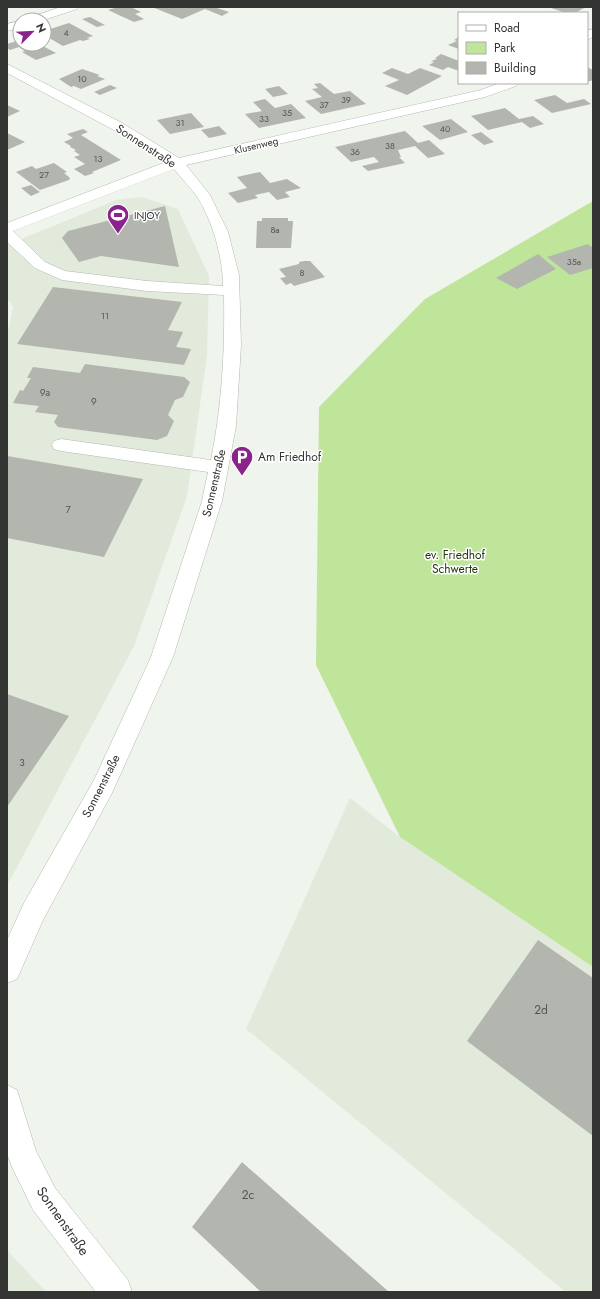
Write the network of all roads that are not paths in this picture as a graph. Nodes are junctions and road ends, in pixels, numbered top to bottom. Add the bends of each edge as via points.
1 (73, 7) edge
2 (52, 14) edge
3 (7, 68) edge
4 (509, 84) edge
5 (176, 163) junction
6 (7, 228) edge
7 (7, 234) edge
8 (232, 291) junction
9 (61, 445) dead end
10 (219, 467) junction
11 (7, 970) edge
12 (7, 1100) edge
13 (116, 1292) edge

1 - 2 street
3 - 5 street, Sonnenstraße via 117,126
4 - 5 street, Klusenweg via 484,93
5 - 6 street, Klusenweg
5 - 8 street, Sonnenstraße via 202,195 221,232 231,274
7 - 8 street via 40,265 62,274 147,286
8 - 10 street, Sonnenstraße via 233,346 227,426
9 - 10 street
10 - 11 street, Sonnenstraße via 212,501 162,657 103,786 33,912
12 - 13 street, Sonnenstraße via 23,1156 44,1199

